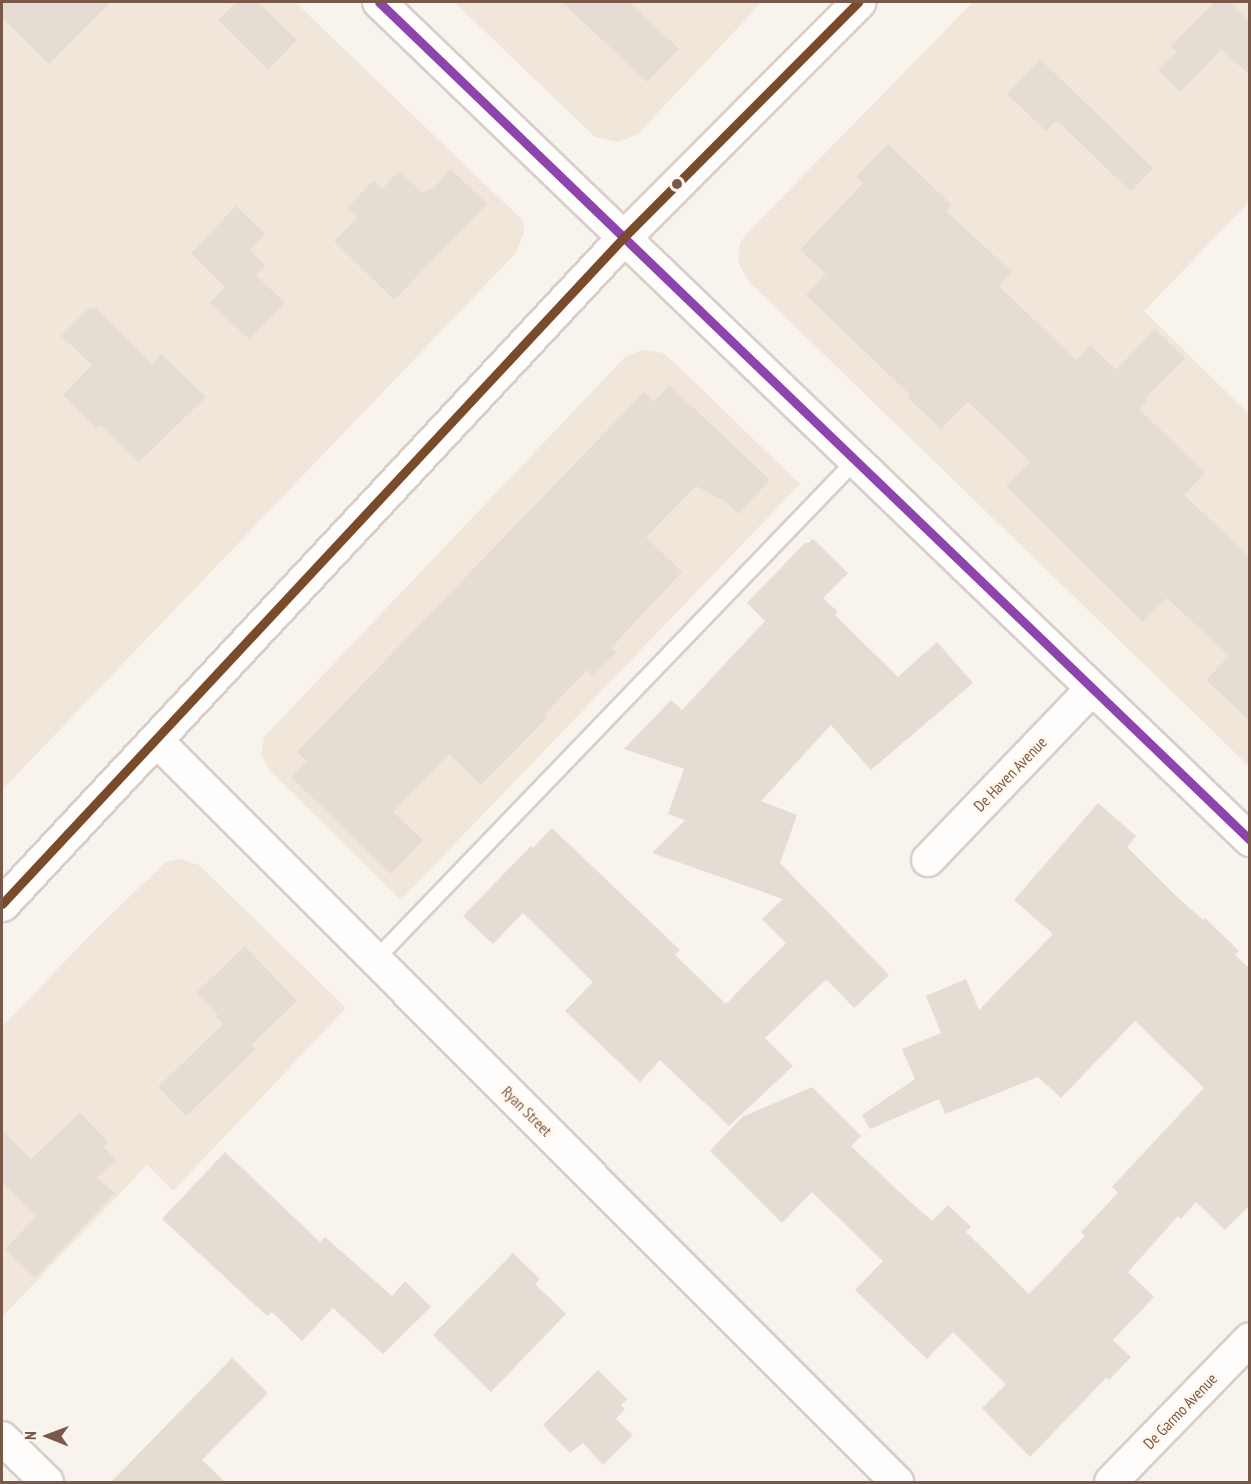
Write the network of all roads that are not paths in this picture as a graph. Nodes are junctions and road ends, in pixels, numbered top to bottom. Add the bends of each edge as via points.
1 (379, 2) edge
2 (858, 2) edge
3 (624, 237) junction
4 (855, 460) junction
5 (1092, 689) junction
6 (156, 740) junction
7 (1250, 840) edge
8 (928, 860) dead end
9 (2, 904) edge
10 (375, 959) junction
11 (1250, 1340) edge
12 (2, 1438) edge
13 (45, 1482) edge
14 (897, 1482) edge
15 (1111, 1482) edge

1 - 3 street
2 - 3 main road
3 - 4 street
3 - 6 main road
4 - 5 street
4 - 10 lane
5 - 7 street
5 - 8 street, De Haven Avenue
6 - 9 main road
6 - 10 street, Ryan Street
10 - 14 street, Ryan Street
11 - 15 street, De Garmo Avenue
12 - 13 street

